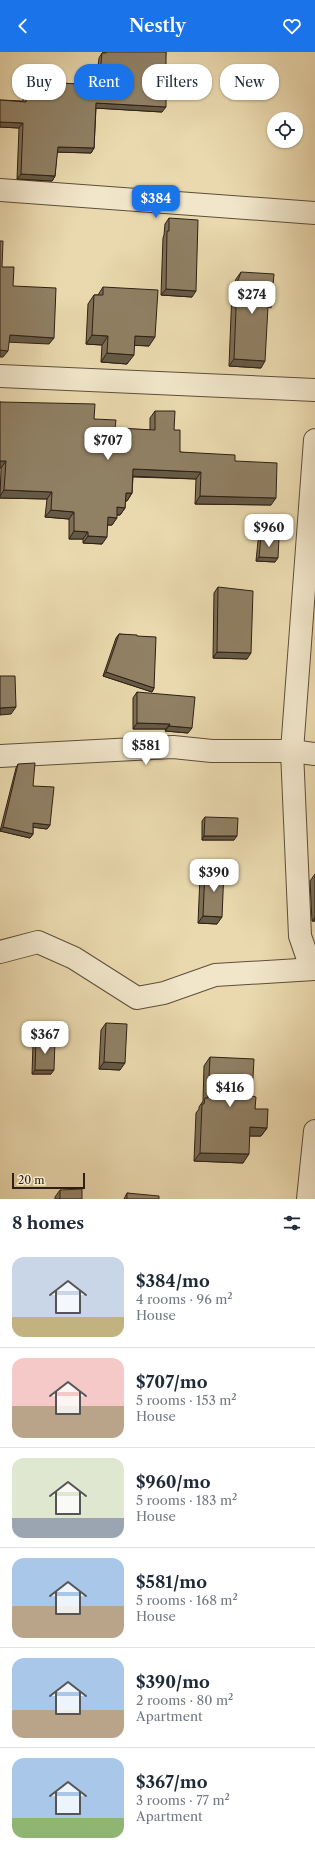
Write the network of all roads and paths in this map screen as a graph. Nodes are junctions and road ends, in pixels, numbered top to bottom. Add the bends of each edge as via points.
1 (0, 190) edge
2 (315, 213) edge
3 (0, 376) edge
4 (315, 390) edge
5 (315, 440) edge
6 (310, 563) edge
7 (292, 751) junction
8 (315, 754) edge
9 (0, 756) edge
10 (300, 936) junction
11 (0, 952) edge
12 (315, 958) edge
13 (315, 968) edge
14 (315, 1131) edge
15 (308, 1199) edge

1 - 2 street
3 - 4 street
5 - 6 street
6 - 7 street
7 - 8 street
7 - 9 street via 212,751 173,747
7 - 10 street
10 - 12 street
10 - 13 street via 309,962
11 - 13 street via 38,942 74,958 137,998 164,993 215,975
14 - 15 street

